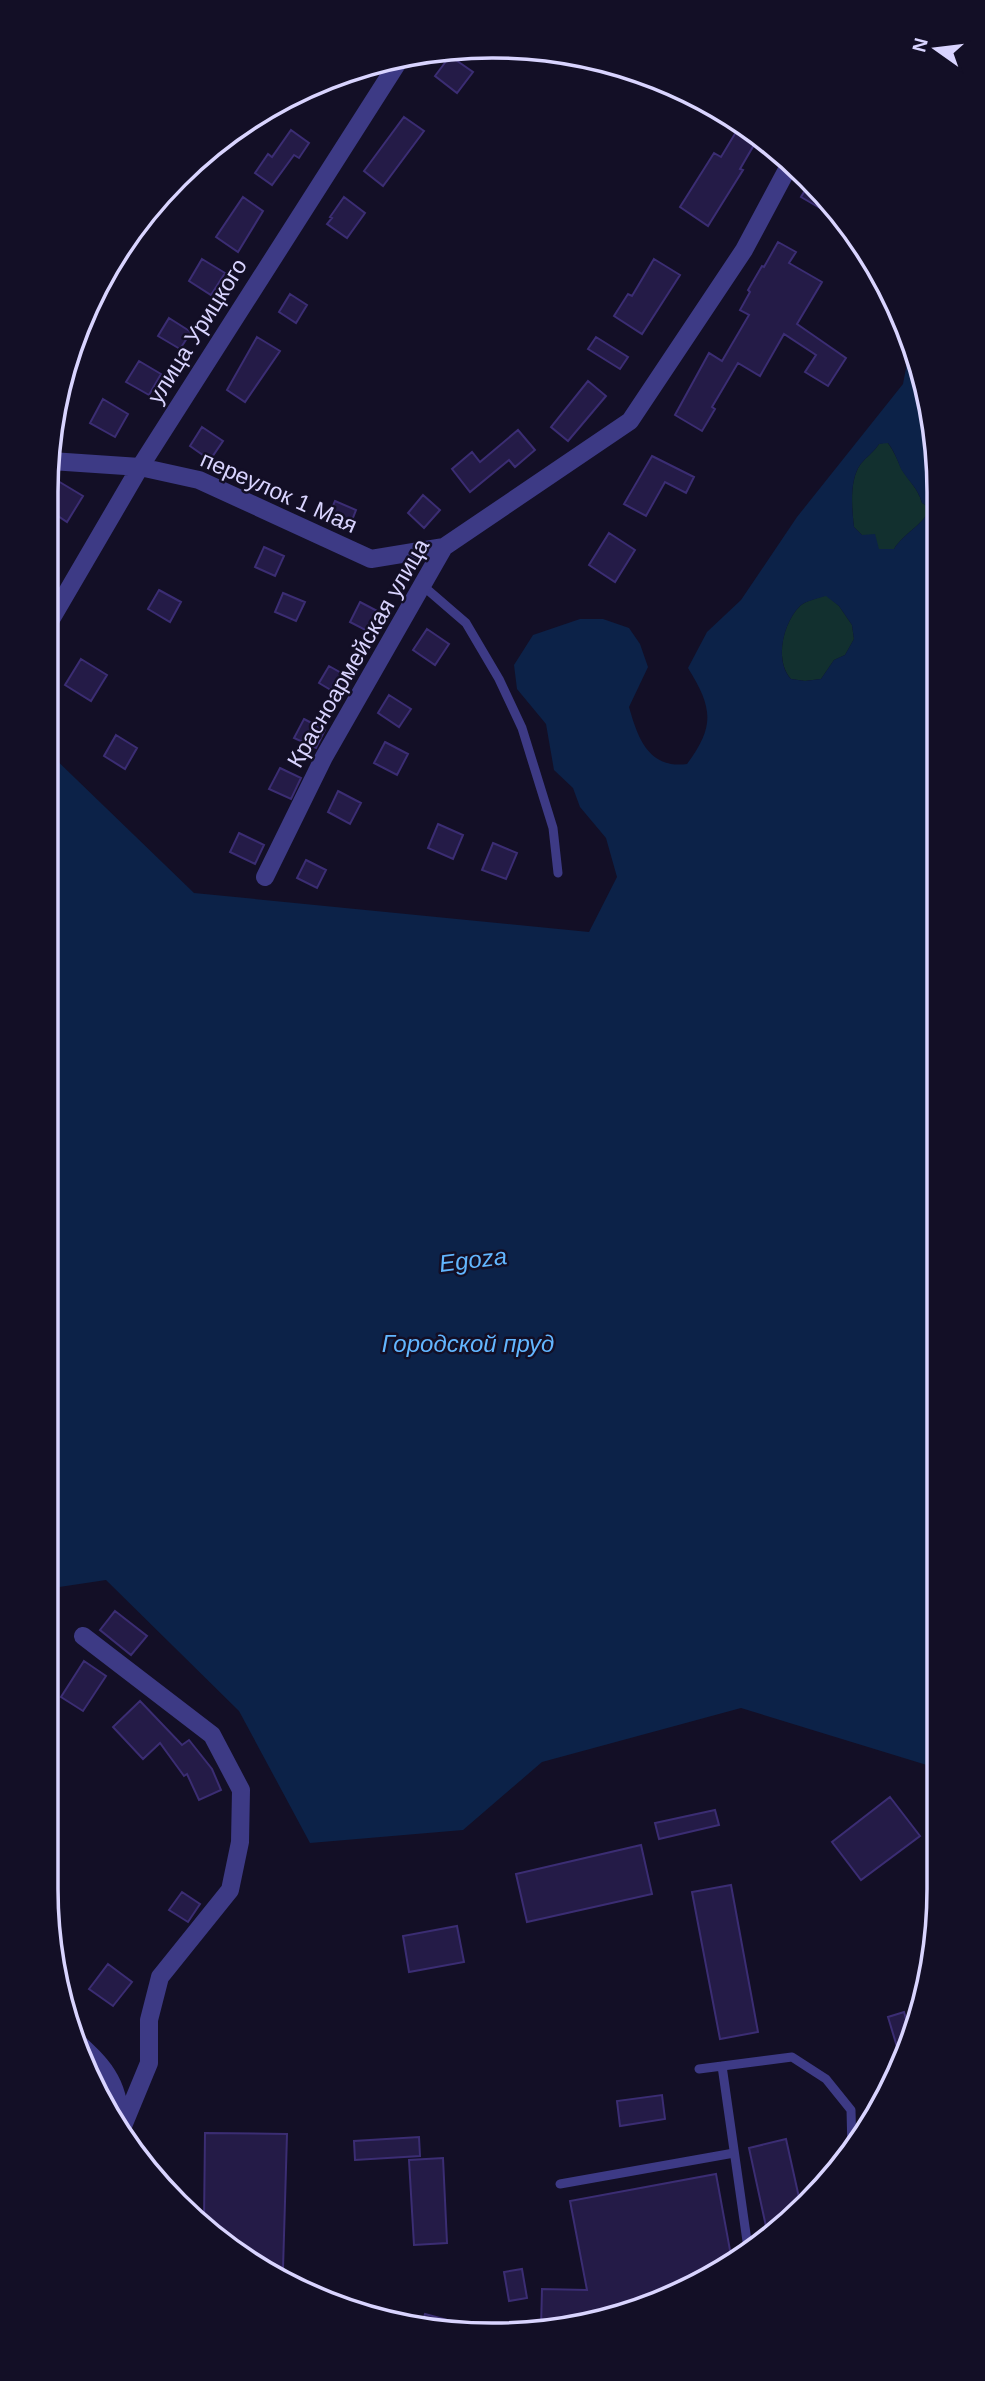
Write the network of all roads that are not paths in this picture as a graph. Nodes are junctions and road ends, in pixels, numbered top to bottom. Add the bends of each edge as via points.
1 (393, 70) edge
2 (786, 172) edge
3 (59, 462) edge
4 (140, 467) junction
5 (444, 547) junction
6 (422, 585) junction
7 (58, 607) edge
8 (558, 873) dead end
9 (265, 877) dead end
10 (83, 1636) dead end
11 (91, 2055) edge
12 (722, 2066) junction
13 (699, 2069) dead end
14 (120, 2112) edge
15 (125, 2121) edge
16 (851, 2134) edge
17 (734, 2153) junction
18 (560, 2184) dead end
19 (747, 2240) edge

1 - 4 street, улица Урицкого
2 - 5 street, Красноармейская улица via 744,250 630,421
3 - 4 street, переулок 1 Мая
4 - 5 street, переулок 1 Мая via 200,480 371,559
4 - 7 street, улица Урицкого
5 - 6 street, Красноармейская улица
6 - 8 lane via 466,623 499,679 522,728 553,828
6 - 9 street, Красноармейская улица via 324,757
10 - 15 street via 212,1735 241,1790 240,1842 230,1890 160,1977 149,2020 149,2063
11 - 14 street via 103,2066 120,2100
12 - 13 lane
12 - 16 lane via 792,2057 826,2080 850,2110
12 - 17 lane
17 - 18 lane
17 - 19 lane

